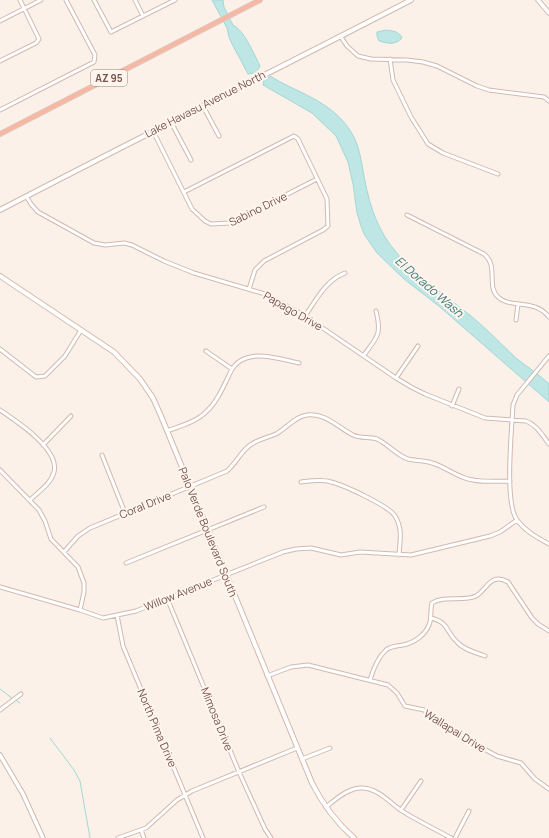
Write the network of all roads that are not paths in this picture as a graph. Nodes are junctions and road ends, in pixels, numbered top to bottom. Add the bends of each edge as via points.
1 (20, 0) edge
2 (41, 0) edge
3 (66, 0) edge
4 (94, 0) edge
5 (135, 0) edge
6 (175, 0) edge
7 (260, 0) edge
8 (411, 0) edge
9 (538, 0) edge
10 (24, 9) junction
11 (549, 13) edge
12 (143, 16) junction
13 (0, 21) edge
14 (341, 37) junction
15 (390, 59) junction
16 (0, 61) edge
17 (549, 101) edge
18 (203, 106) junction
19 (0, 110) edge
20 (171, 122) junction
21 (153, 131) junction
22 (0, 134) edge
23 (218, 136) dead end
24 (191, 160) dead end
25 (498, 174) dead end
26 (317, 179) junction
27 (184, 192) junction
28 (26, 196) junction
29 (0, 210) edge
30 (407, 215) dead end
31 (345, 273) dead end
32 (0, 276) edge
33 (249, 289) junction
34 (518, 304) junction
35 (376, 311) dead end
36 (305, 316) junction
37 (549, 317) edge
38 (516, 320) dead end
39 (81, 330) junction
40 (418, 346) dead end
41 (0, 348) edge
42 (206, 351) dead end
43 (364, 355) junction
44 (549, 356) edge
45 (299, 363) dead end
46 (232, 369) junction
47 (396, 378) junction
48 (459, 389) dead end
49 (452, 406) junction
50 (0, 410) edge
51 (71, 416) dead end
52 (512, 421) junction
53 (167, 432) junction
54 (549, 444) edge
55 (43, 445) junction
56 (102, 455) dead end
57 (0, 470) edge
58 (510, 481) junction
59 (301, 482) dead end
60 (190, 486) junction
61 (30, 500) junction
62 (264, 507) dead end
63 (125, 513) junction
64 (517, 520) junction
65 (207, 530) junction
66 (549, 544) edge
67 (64, 552) junction
68 (398, 555) junction
69 (126, 564) dead end
70 (226, 575) junction
71 (0, 587) edge
72 (167, 598) junction
73 (80, 610) junction
74 (117, 615) junction
75 (431, 618) junction
76 (549, 632) edge
77 (485, 656) dead end
78 (267, 676) junction
79 (370, 680) junction
80 (20, 694) dead end
81 (0, 710) edge
82 (297, 748) junction
83 (330, 748) dead end
84 (0, 755) edge
85 (302, 760) junction
86 (239, 772) junction
87 (421, 781) dead end
88 (549, 789) edge
89 (184, 795) junction
90 (326, 807) junction
91 (401, 810) junction
92 (469, 811) dead end
93 (141, 830) junction
94 (43, 838) edge
95 (118, 838) edge
96 (144, 838) edge
97 (203, 838) edge
98 (271, 838) edge
99 (354, 838) edge
100 (451, 838) edge
101 (455, 838) edge

1 - 10 street
2 - 10 street
3 - 19 street via 95,55 94,62
4 - 12 street via 110,32
5 - 12 street
6 - 12 street
7 - 22 highway, AZ 95
8 - 14 main road, Lake Havasu Avenue North
9 - 11 street
10 - 13 street
10 - 16 street via 39,40
14 - 15 street via 358,56
14 - 18 main road, Lake Havasu Avenue North
15 - 17 street via 423,62 489,90 544,97
15 - 25 street via 393,80 428,144 443,153
18 - 20 main road, Lake Havasu Avenue North
18 - 23 street
20 - 21 main road, Lake Havasu Avenue North
20 - 24 street
21 - 27 street, Sabino Drive
21 - 28 main road, Lake Havasu Avenue North
26 - 27 street, Sabino Drive via 226,225 205,222 192,209
26 - 27 street via 298,139 294,136
26 - 33 street via 327,199 328,226 259,265
28 - 29 main road, Lake Havasu Avenue North
28 - 33 street, Papago Drive via 38,212 94,243 132,245 194,273
30 - 34 street via 490,258 496,295
31 - 36 street via 329,282
32 - 39 main road, Palo Verde Boulevard South
33 - 36 street, Papago Drive via 265,294
34 - 37 street via 539,308
34 - 38 street
35 - 43 street via 379,332
36 - 43 street, Papago Drive
39 - 41 street via 65,356 46,376 36,377
39 - 53 main road, Palo Verde Boulevard South via 114,352 140,379 152,398
40 - 47 street
42 - 46 street
43 - 47 street, Papago Drive
44 - 52 street via 518,395 513,405
45 - 46 street via 255,356 245,359
46 - 53 street via 220,393 206,412 198,419
47 - 49 street, Papago Drive via 411,388
48 - 49 street
49 - 52 street, Papago Drive via 485,418
50 - 55 street via 21,424
51 - 55 street
52 - 54 street, Papago Drive via 532,423
52 - 58 street
53 - 60 main road, Palo Verde Boulevard South
55 - 61 street via 53,458 54,472 50,480
56 - 63 street
57 - 61 street
58 - 60 street, Coral Drive via 465,478 430,462 408,458 394,452 378,440 354,436 329,420 312,414 299,418 275,434 248,446 235,465 227,471
58 - 64 street via 511,502
59 - 68 street via 330,481 390,510 400,526
60 - 63 street, Coral Drive
60 - 65 main road, Palo Verde Boulevard South
61 - 67 street via 42,515 51,539
62 - 65 street
63 - 67 street, Coral Drive via 84,531
64 - 66 street
64 - 68 street, Willow Avenue via 490,536 411,555
65 - 69 street
65 - 70 main road, Palo Verde Boulevard South
67 - 73 street via 73,560 82,575 84,592
68 - 70 street, Willow Avenue via 360,552 341,556 311,548 296,549
70 - 72 street, Willow Avenue
70 - 78 main road, Palo Verde Boulevard South
71 - 73 street, Willow Avenue
72 - 74 street, Willow Avenue via 136,611
72 - 86 street, Mimosa Drive
73 - 74 street, Willow Avenue via 103,618
74 - 89 street, North Pima Drive via 123,646
75 - 76 street via 431,608 435,602 474,596 483,590 486,584 504,580 512,586 532,618
75 - 77 street via 443,622 462,647
75 - 79 street via 430,624 420,637 408,644 391,647 382,654
78 - 79 street, Wallapai Drive via 291,667 308,665
78 - 82 main road, Palo Verde Boulevard South
79 - 88 street, Wallapai Drive via 388,685 405,706 424,710 447,728 463,734 484,749 521,763 535,779
80 - 81 street
82 - 85 main road, Palo Verde Boulevard South
82 - 86 street
83 - 85 street
84 - 94 street via 24,795
85 - 90 main road, Palo Verde Boulevard South
86 - 89 street
86 - 98 street, Mimosa Drive
87 - 91 street
89 - 93 street via 152,824
89 - 97 street, North Pima Drive
90 - 91 street via 342,794 362,787 377,792
90 - 99 main road, Palo Verde Boulevard South via 333,818
91 - 100 street
92 - 101 street
93 - 95 street
93 - 96 street

